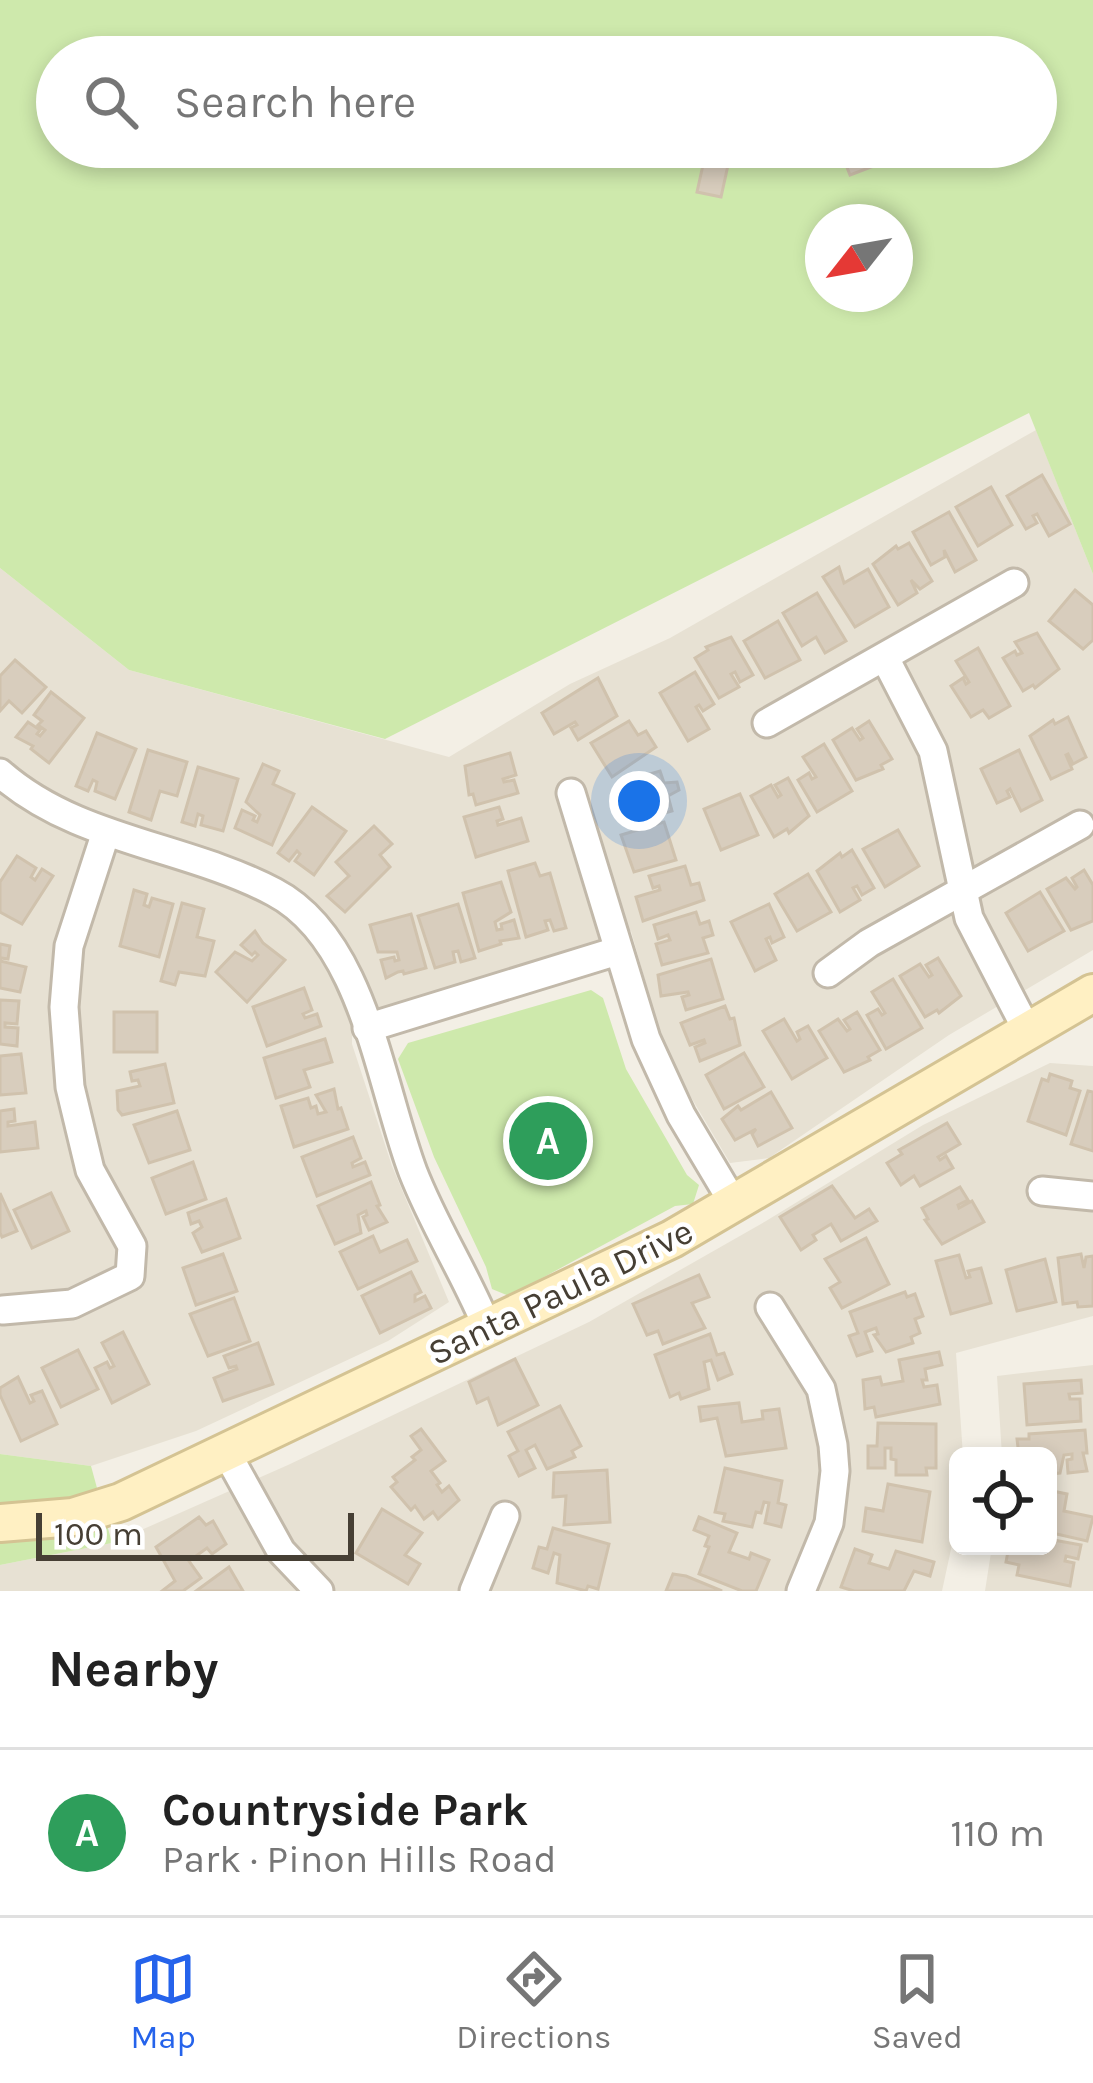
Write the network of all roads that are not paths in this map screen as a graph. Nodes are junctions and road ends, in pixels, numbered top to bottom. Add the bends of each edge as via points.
1 (1013, 583) dead end
2 (885, 658) junction
3 (767, 723) dead end
4 (0, 773) edge
5 (571, 793) dead end
6 (1081, 825) dead end
7 (106, 832) junction
8 (963, 892) junction
9 (617, 951) junction
10 (828, 973) dead end
11 (1093, 993) edge
12 (367, 1028) junction
13 (1028, 1032) junction
14 (1042, 1191) dead end
15 (1093, 1196) edge
16 (734, 1204) junction
17 (770, 1306) dead end
18 (3, 1310) dead end
19 (488, 1329) junction
20 (225, 1450) junction
21 (505, 1516) dead end
22 (0, 1523) edge
23 (319, 1591) edge
24 (474, 1591) edge
25 (802, 1591) edge

1 - 2 street
2 - 3 street
2 - 8 street via 933,751
4 - 7 street via 25,795
5 - 9 street
6 - 8 street
7 - 12 street via 230,870 281,895 339,958
7 - 18 street via 69,946 64,1006 70,1087 90,1171 132,1246 130,1276 72,1304
8 - 10 street
8 - 13 street via 983,952
9 - 12 street
9 - 16 street via 663,1077
11 - 13 street, Santa Paula Drive
12 - 19 street via 414,1175
13 - 16 street, Santa Paula Drive
14 - 15 street
16 - 19 street, Santa Paula Drive
17 - 25 street via 820,1389 835,1471 829,1523
19 - 20 street, Santa Paula Drive
20 - 22 street, Santa Paula Drive via 105,1507
20 - 23 street via 280,1552
21 - 24 street

